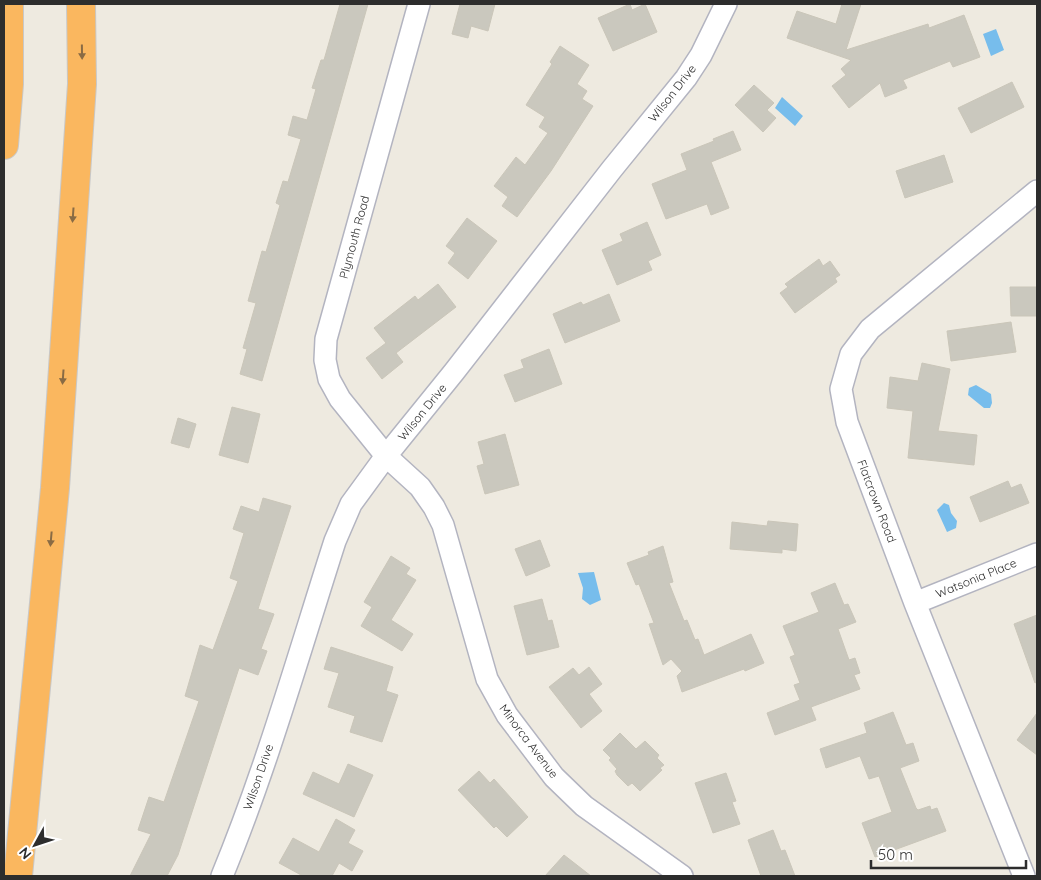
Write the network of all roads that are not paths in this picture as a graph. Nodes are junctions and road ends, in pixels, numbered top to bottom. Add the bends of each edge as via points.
1 (9, 4) edge
2 (81, 4) edge
3 (419, 4) edge
4 (726, 4) edge
5 (4, 145) edge
6 (1037, 191) edge
7 (386, 456) junction
8 (1037, 554) edge
9 (915, 603) junction
10 (18, 876) edge
11 (222, 876) edge
12 (682, 876) edge
13 (1024, 876) edge

1 - 5 highway via 9,84
2 -> 10 highway via 82,84 56,488
3 - 7 street, Plymouth Road via 326,339 325,360 340,399
4 - 7 street, Wilson Drive via 686,78
6 - 9 street, Flatcrown Road via 870,329 851,354 841,389 847,422
7 - 11 street, Wilson Drive via 351,504 335,541 260,774
7 - 12 street, Minorca Avenue via 420,487 443,525 487,679 507,715 554,777 584,806
8 - 9 street, Watsonia Place
9 - 13 street, Flatcrown Road

